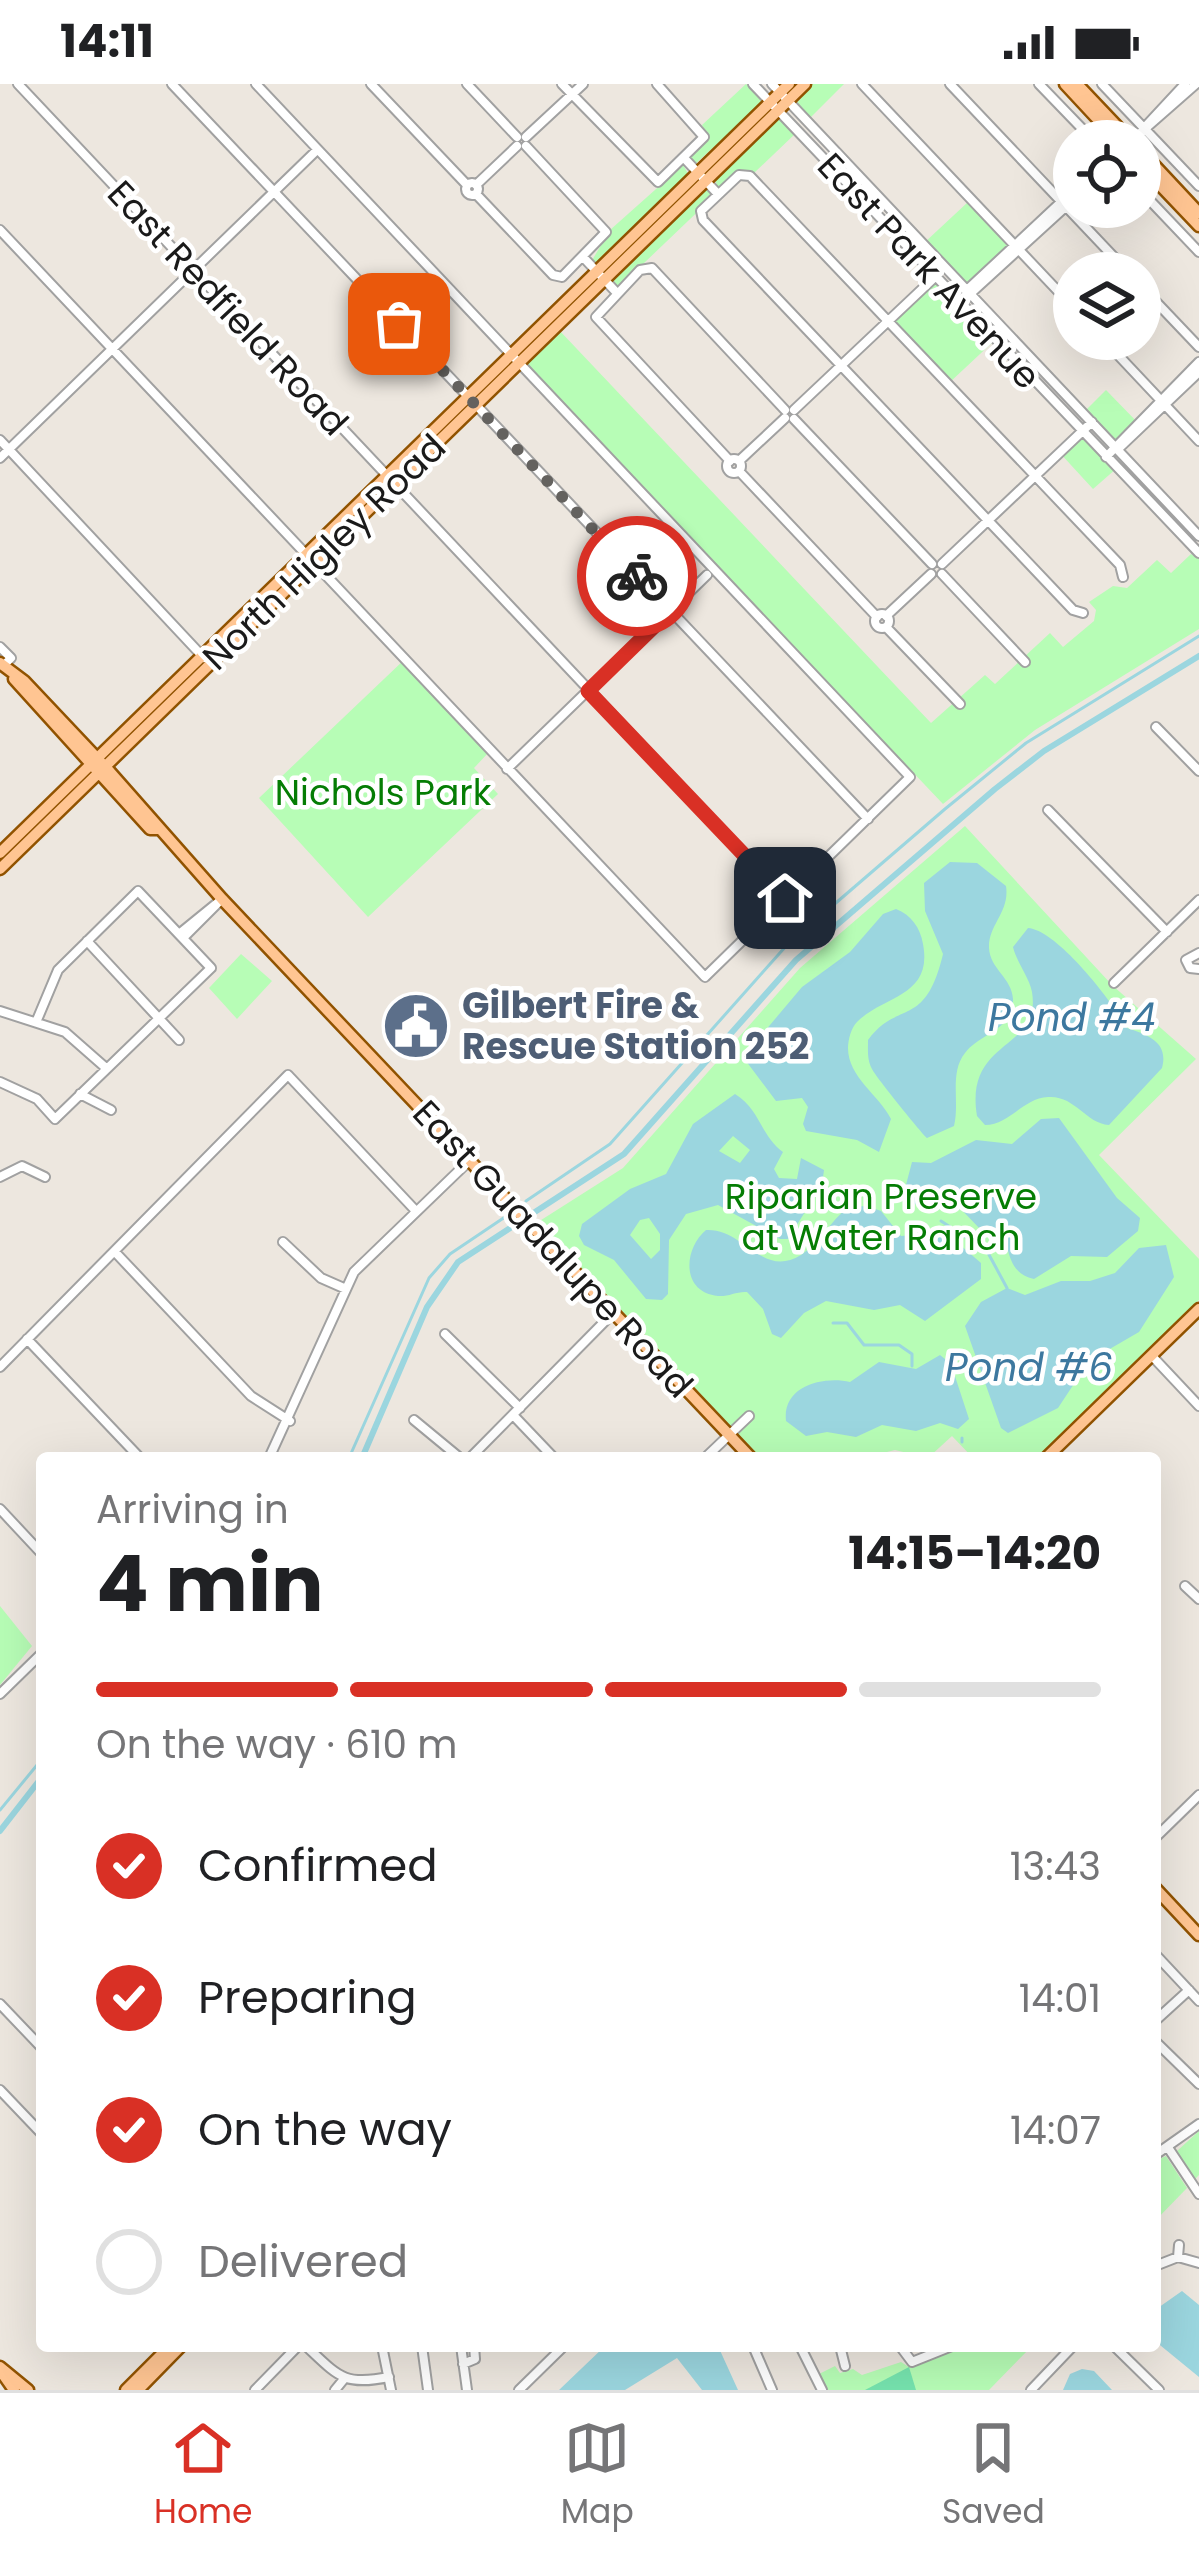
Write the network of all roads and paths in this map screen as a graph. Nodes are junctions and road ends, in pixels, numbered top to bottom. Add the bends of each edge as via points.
1 (18, 84) edge
2 (172, 84) edge
3 (256, 84) edge
4 (371, 84) edge
5 (467, 84) edge
6 (562, 84) edge
7 (583, 84) edge
8 (657, 84) edge
9 (753, 84) edge
10 (805, 84) edge
11 (862, 84) edge
12 (950, 84) edge
13 (1039, 84) edge
14 (1065, 84) edge
15 (1077, 84) edge
16 (1102, 84) edge
17 (1194, 86) edge
18 (572, 94) junction
19 (779, 96) edge
20 (1074, 120) edge
21 (1098, 120) edge
22 (1111, 120) edge
23 (1136, 120) edge
24 (1154, 120) edge
25 (522, 142) junction
26 (1161, 146) edge
27 (317, 150) junction
28 (685, 159) junction
29 (1161, 172) edge
30 (702, 177) junction
31 (1161, 186) edge
32 (1199, 186) edge
33 (473, 188) junction
34 (1053, 189) edge
35 (274, 191) junction
36 (718, 194) junction
37 (1161, 212) edge
38 (1199, 213) edge
39 (1053, 216) edge
40 (1199, 226) edge
41 (1089, 228) edge
42 (0, 230) edge
43 (1017, 248) junction
44 (1110, 252) edge
45 (1199, 252) edge
46 (583, 257) junction
47 (945, 268) junction
48 (193, 271) junction
49 (600, 275) junction
50 (935, 276) junction
51 (1053, 286) edge
52 (617, 293) junction
53 (969, 293) junction
54 (960, 303) junction
55 (1161, 307) edge
56 (888, 320) junction
57 (111, 346) junction
58 (1199, 347) edge
59 (514, 359) junction
60 (1123, 360) edge
61 (1199, 362) edge
62 (842, 364) junction
63 (1199, 372) edge
64 (471, 401) junction
65 (1163, 402) junction
66 (790, 414) junction
67 (1092, 422) junction
68 (1082, 432) junction
69 (0, 440) edge
70 (1199, 441) edge
71 (1116, 447) junction
72 (9, 450) junction
73 (1106, 457) junction
74 (0, 458) edge
75 (736, 464) junction
76 (1035, 475) junction
77 (390, 480) junction
78 (988, 520) junction
79 (1199, 536) edge
80 (1199, 554) edge
81 (308, 559) junction
82 (937, 569) junction
83 (707, 575) dead end
84 (1124, 577) dead end
85 (670, 611) junction
86 (1083, 614) dead end
87 (883, 620) junction
88 (0, 646) edge
89 (206, 659) junction
90 (1025, 662) dead end
91 (1, 665) edge
92 (588, 691) junction
93 (960, 704) dead end
94 (1156, 727) dead end
95 (97, 765) junction
96 (507, 769) junction
97 (1199, 771) edge
98 (1048, 811) dead end
99 (868, 819) junction
100 (0, 853) edge
101 (0, 869) edge
102 (222, 898) junction
103 (785, 898) junction
104 (1199, 900) edge
105 (1166, 932) junction
106 (181, 936) junction
107 (86, 941) junction
108 (1199, 953) edge
109 (1199, 969) edge
110 (1114, 983) dead end
111 (0, 1011) edge
112 (159, 1018) junction
113 (38, 1020) junction
114 (179, 1040) dead end
115 (107, 1069) junction
116 (0, 1082) edge
117 (80, 1094) junction
118 (112, 1110) dead end
119 (470, 1160) junction
120 (0, 1177) edge
121 (45, 1177) dead end
122 (415, 1210) junction
123 (284, 1242) dead end
124 (115, 1252) junction
125 (346, 1289) junction
126 (1199, 1309) edge
127 (613, 1313) junction
128 (445, 1334) dead end
129 (27, 1340) junction
130 (1152, 1356) junction
131 (0, 1367) edge
132 (1199, 1406) edge
133 (517, 1412) junction
134 (749, 1416) dead end
135 (413, 1420) dead end
136 (290, 1421) junction
137 (729, 1435) junction
138 (134, 1452) edge
139 (272, 1452) edge
140 (453, 1452) edge
141 (476, 1452) edge
142 (549, 1452) edge
143 (712, 1452) edge
144 (745, 1452) edge
145 (1052, 1452) edge
146 (0, 1509) edge
147 (36, 1548) edge
148 (1185, 1586) dead end
149 (1199, 1599) edge
150 (36, 1659) edge
151 (0, 1694) edge
152 (1199, 1795) edge
153 (1161, 1832) edge
154 (1161, 1894) edge
155 (1199, 1935) edge
156 (1161, 1960) edge
157 (1189, 1990) junction
158 (1199, 2001) edge
159 (4, 2003) edge
160 (1161, 2016) edge
161 (36, 2041) edge
162 (1161, 2047) edge
163 (1199, 2084) edge
164 (0, 2090) edge
165 (1199, 2124) edge
166 (36, 2128) edge
167 (1169, 2149) junction
168 (1161, 2152) edge
169 (1199, 2194) edge
170 (1179, 2245) dead end
171 (1178, 2258) junction
172 (1199, 2263) edge
173 (1161, 2264) edge
174 (168, 2352) edge
175 (296, 2352) edge
176 (310, 2352) edge
177 (383, 2352) edge
178 (423, 2352) edge
179 (462, 2352) edge
180 (474, 2352) edge
181 (554, 2352) edge
182 (756, 2352) edge
183 (803, 2352) edge
184 (842, 2352) edge
185 (903, 2352) edge
186 (934, 2352) edge
187 (1067, 2352) edge
188 (1120, 2352) edge
189 (464, 2364) junction
190 (845, 2366) dead end
191 (0, 2368) edge
192 (389, 2377) junction
193 (344, 2379) junction
194 (135, 2387) edge
195 (14, 2390) edge
196 (28, 2390) edge
197 (255, 2390) edge
198 (335, 2390) edge
199 (391, 2390) edge
200 (428, 2390) edge
201 (466, 2390) edge
202 (519, 2390) edge
203 (772, 2390) edge
204 (822, 2390) edge
205 (1031, 2390) edge
206 (1159, 2390) edge

1 - 48 street, East Redfield Road
2 - 35 street
3 - 27 street
4 - 33 street
5 - 25 street
6 - 18 street
7 - 18 street
8 - 28 street via 704,137
9 - 19 street, East Park Avenue
10 - 19 main road, North Higley Road
11 - 43 street
12 - 34 street
13 - 20 street
14 - 21 main road
15 - 22 main road
16 - 23 street
17 - 24 street
18 - 25 street
18 - 28 street via 658,182
19 - 30 main road, North Higley Road
19 - 47 street, East Park Avenue
19 - 50 street, East Park Avenue
25 - 33 street
25 - 46 street via 606,232
26 - 32 street
27 - 35 street
27 - 59 street
28 - 30 street
29 - 38 main road
30 - 36 street
30 - 49 main road, North Higley Road
31 - 40 main road
33 - 46 street via 558,279
35 - 48 street
35 - 64 street
36 - 56 street via 744,172
36 - 62 street via 700,215
37 - 45 street
39 - 43 street
41 - 44 street
42 - 57 street
43 - 51 street
43 - 53 street
46 - 49 street
47 - 50 street
47 - 53 street, East Park Avenue
48 - 57 street
48 - 77 street, East Redfield Road
49 - 52 street
49 - 59 main road, North Higley Road
50 - 54 street, East Park Avenue
50 - 56 street
52 - 66 street via 646,267
52 - 75 street via 596,316
53 - 54 street
53 - 67 street, East Park Avenue
54 - 68 street, East Park Avenue
55 - 58 street
56 - 62 street
56 - 76 street
57 - 72 street
57 - 81 street
59 - 64 main road, North Higley Road
59 - 99 street via 910,777
60 - 65 street
61 - 65 street
62 - 66 street
62 - 78 street
63 - 65 street
64 - 77 main road, North Higley Road
64 - 85 street
65 - 70 street
65 - 71 street
66 - 75 street
66 - 82 street
67 - 68 street
67 - 71 street, East Park Avenue
68 - 73 street, East Park Avenue
68 - 76 street
69 - 72 street
71 - 73 street
71 - 79 street, East Park Avenue
72 - 74 street
72 - 89 street
73 - 80 street, East Park Avenue
75 - 87 street
76 - 78 street
76 - 84 street
77 - 81 main road, North Higley Road
77 - 92 street, East Redfield Road
78 - 82 street
78 - 86 street
81 - 89 main road, North Higley Road
81 - 96 street
82 - 87 street
82 - 90 street
83 - 85 street
85 - 92 street
85 - 99 street
87 - 93 street
88 - 91 street, East Guadalupe Road via 11,658
89 - 95 main road, North Higley Road
91 - 95 main road, East Guadalupe Road
92 - 96 street
92 - 103 street, East Redfield Road
94 - 97 street
95 - 100 main road, North Higley Road
95 - 101 main road, North Higley Road
95 - 102 main road, East Guadalupe Road
96 - 103 street via 705,977
98 - 105 street
99 - 103 street
102 - 106 street
102 - 119 main road, East Guadalupe Road
104 - 105 street
105 - 110 street
106 - 107 street via 138,891
106 - 112 street via 212,968
107 - 112 street
107 - 113 street via 58,970
108 - 109 street via 1186,960
111 - 113 street
112 - 114 street
112 - 115 street
113 - 115 street via 78,1040
115 - 117 street
116 - 117 street via 37,1099 55,1119
117 - 118 street
119 - 122 street
119 - 127 main road, East Guadalupe Road
120 - 121 street via 22,1166
122 - 124 street via 288,1075
122 - 125 street
123 - 125 street via 321,1278
124 - 129 street
124 - 136 street via 251,1396
125 - 136 street
126 - 130 main road
127 - 133 street
127 - 137 main road, East Guadalupe Road
128 - 133 street
129 - 131 street
129 - 138 street
130 - 132 street
130 - 145 main road
133 - 141 street
133 - 142 street
134 - 137 street
135 - 140 street
136 - 139 street
137 - 143 street
137 - 144 main road, East Guadalupe Road
146 - 147 street
148 - 149 street
150 - 151 street
152 - 153 street
154 - 155 main road
156 - 157 street
157 - 158 street
157 - 160 street
159 - 161 street
162 - 163 street
164 - 166 street
165 - 167 street
167 - 168 street
167 - 169 street
170 - 171 street
171 - 172 street
171 - 173 street
174 - 194 main road
175 - 197 street
176 - 193 street
177 - 192 street
178 - 200 street
179 - 189 street
180 - 189 street
181 - 202 street
182 - 203 street
183 - 204 street
184 - 190 street
185 - 186 street via 907,2361
187 - 205 street
188 - 206 street
189 - 201 street
191 - 195 main road
191 - 196 main road
192 - 193 street
192 - 199 street
193 - 198 street

